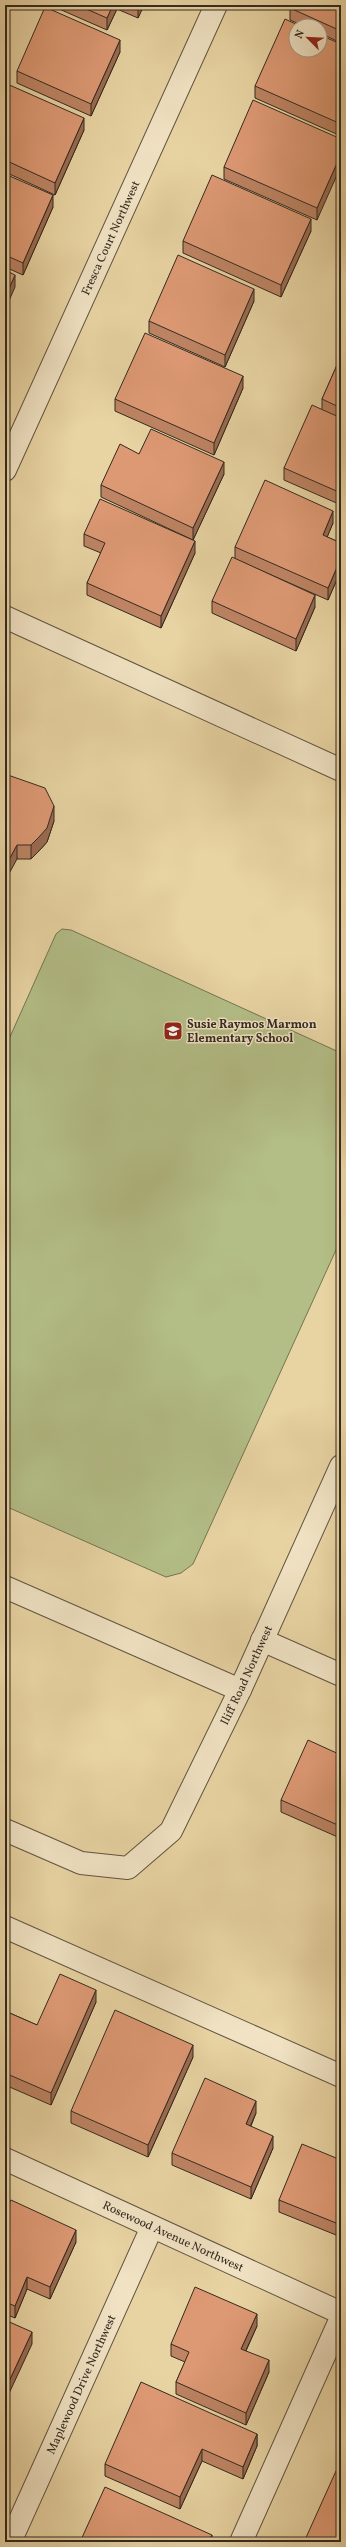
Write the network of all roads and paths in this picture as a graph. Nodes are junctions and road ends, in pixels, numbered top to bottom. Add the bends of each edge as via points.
1 (216, 5) edge
2 (5, 470) edge
3 (5, 617) edge
4 (341, 770) edge
5 (341, 1466) edge
6 (5, 1587) edge
7 (262, 1640) junction
8 (341, 1675) edge
9 (240, 1690) junction
10 (5, 1830) edge
11 (5, 1927) edge
12 (341, 2076) edge
13 (5, 2159) edge
14 (152, 2227) junction
15 (341, 2313) edge
16 (341, 2318) edge
17 (10, 2542) edge
18 (241, 2542) edge

1 - 2 street, Fresca Court Northwest
3 - 4 street
5 - 7 street, Iliff Road Northwest
6 - 9 street
7 - 8 street
7 - 9 street, Iliff Road Northwest
9 - 10 street, Iliff Road Northwest via 171,1831 128,1868 81,1863
11 - 12 street
13 - 14 street, Rosewood Avenue Northwest
14 - 15 street, Rosewood Avenue Northwest
14 - 17 street, Maplewood Drive Northwest
16 - 18 street

